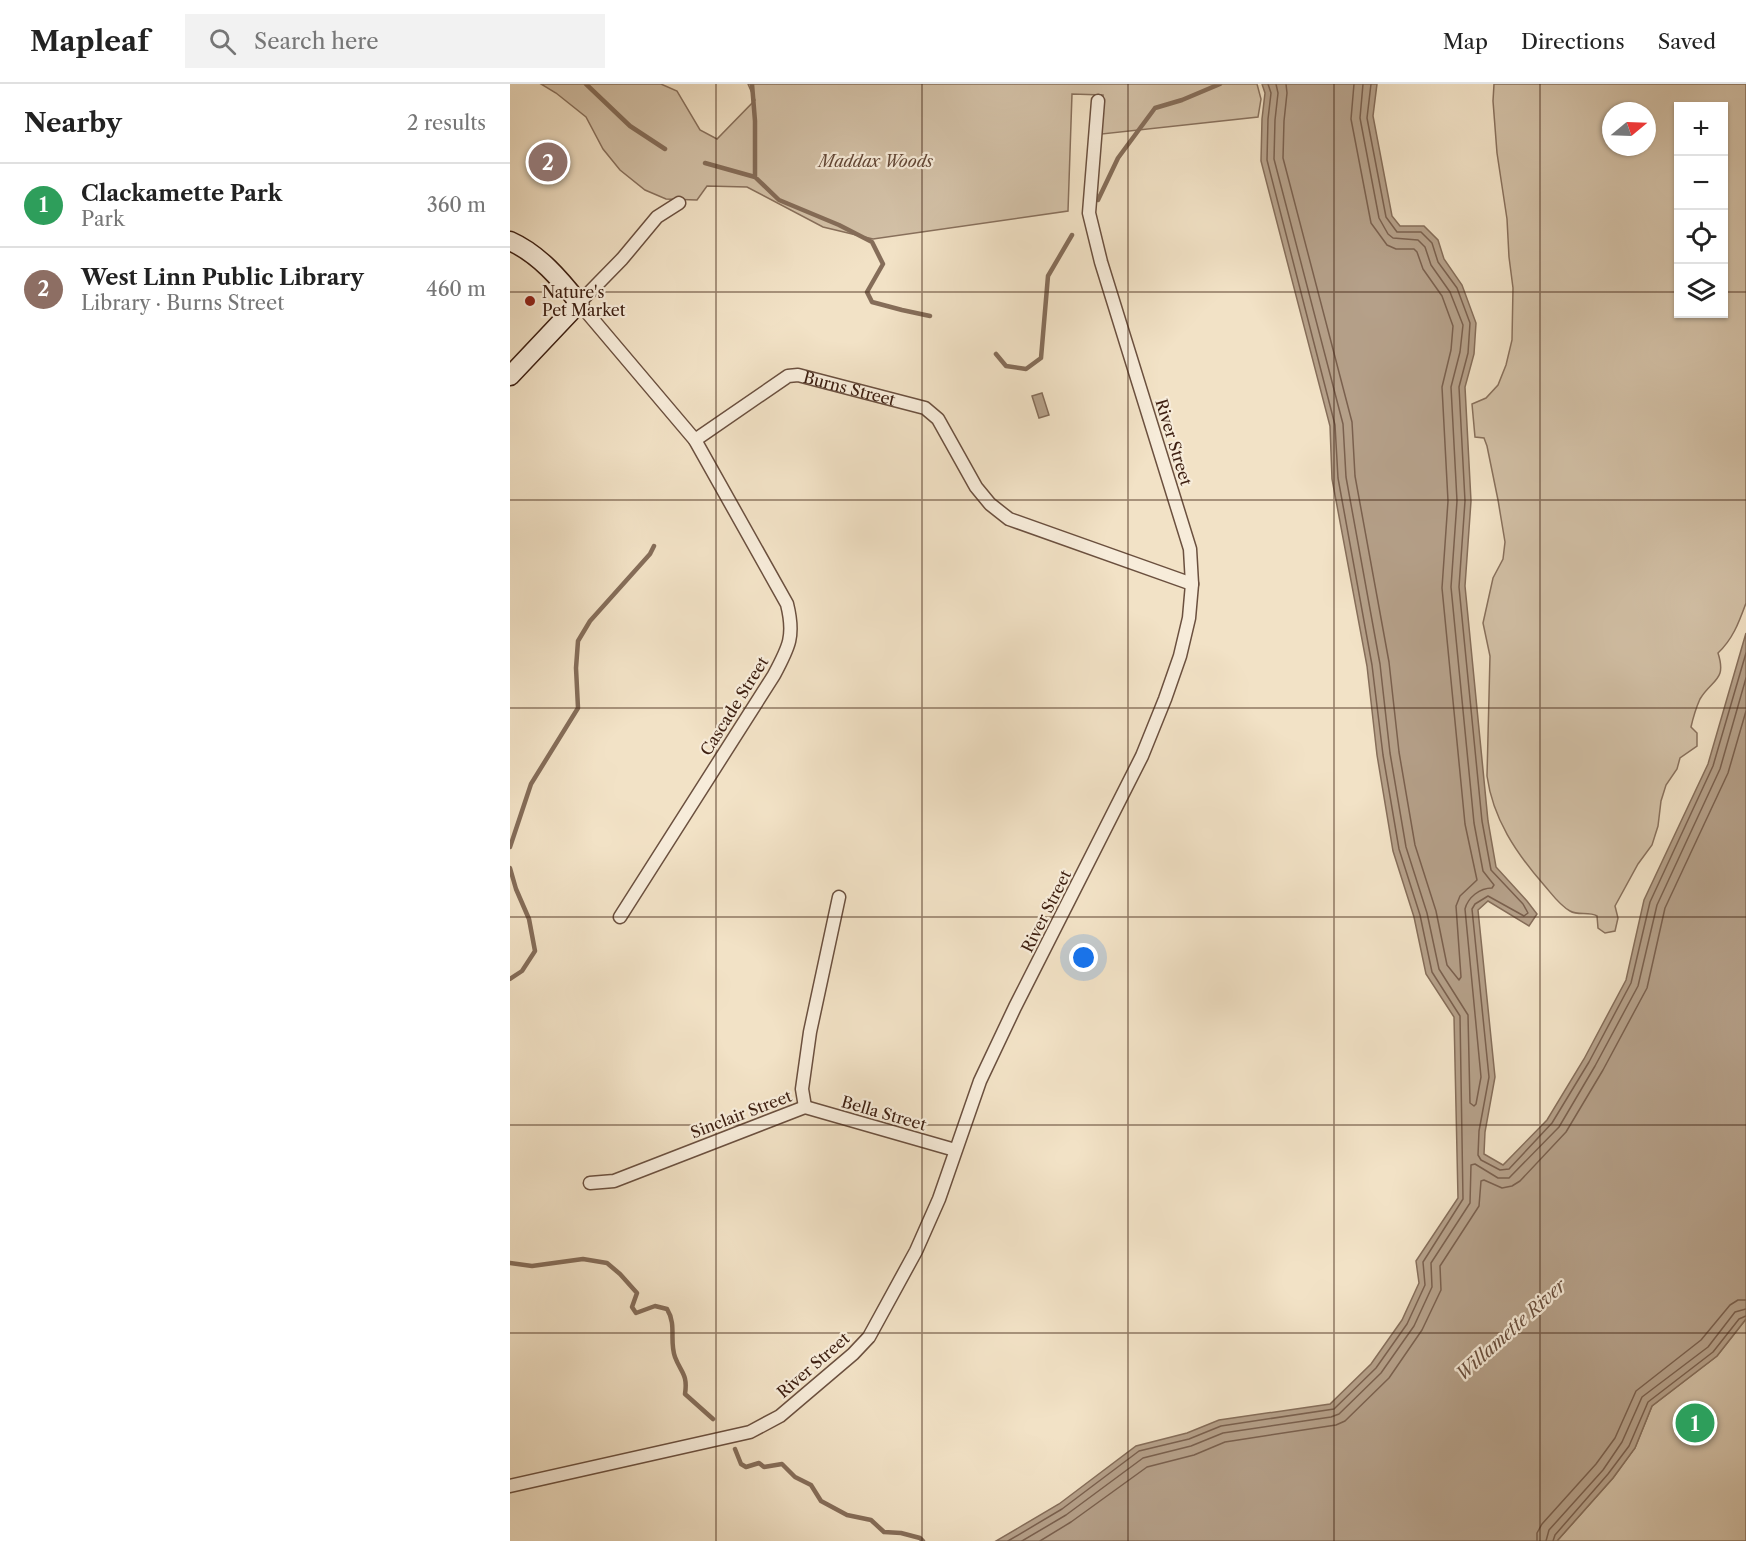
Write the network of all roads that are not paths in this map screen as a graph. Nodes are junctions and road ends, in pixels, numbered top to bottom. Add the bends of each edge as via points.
1 (1098, 101) dead end
2 (679, 203) dead end
3 (510, 241) edge
4 (579, 303) junction
5 (510, 376) edge
6 (695, 440) junction
7 (1192, 584) junction
8 (839, 897) dead end
9 (620, 916) dead end
10 (804, 1107) junction
11 (955, 1150) junction
12 (590, 1183) dead end
13 (510, 1486) edge

1 - 7 street, River Street via 1089,213 1190,549
2 - 4 street via 657,217
3 - 4 street via 544,264
4 - 5 street
4 - 6 street
6 - 7 street, Burns Street via 788,376 798,375 925,408 939,419 976,487 1009,519
6 - 9 street, Cascade Street via 787,604 792,626 787,651 774,675
7 - 11 street, River Street via 1180,656 1142,756 1015,1007 980,1081
8 - 10 street, Sinclair Street via 810,1032 802,1089
10 - 11 street, Bella Street
10 - 12 street, Sinclair Street via 614,1181
11 - 13 street, River Street via 916,1251 869,1337 780,1416 750,1432

